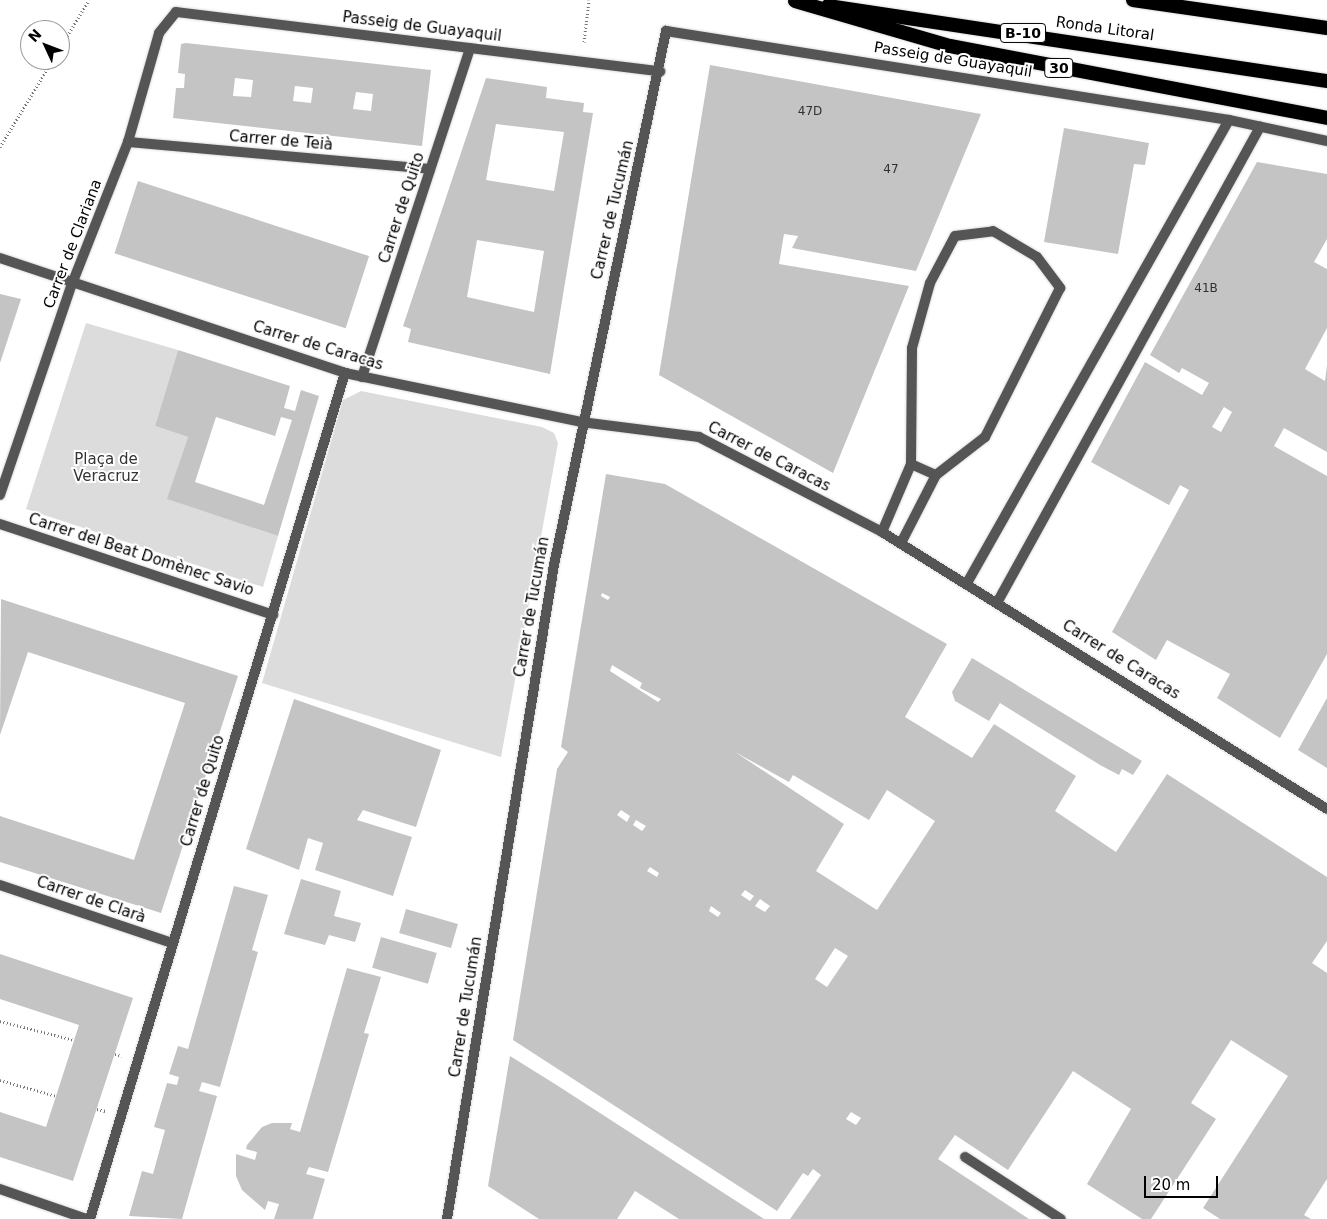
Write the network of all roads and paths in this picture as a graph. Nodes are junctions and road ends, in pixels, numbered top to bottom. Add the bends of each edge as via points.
1 (89, 0) edge
2 (589, 0) edge
3 (791, 0) edge
4 (1132, 0) edge
5 (180, 12) joint
6 (1325, 28) edge
7 (70, 31) edge
8 (692, 35) joint
9 (584, 42) dead end
10 (470, 48) junction
11 (47, 70) edge
12 (660, 71) junction
13 (1327, 81) edge
14 (1327, 118) edge
15 (1229, 120) junction
16 (1260, 127) junction
17 (128, 142) junction
18 (1327, 142) edge
19 (0, 146) edge
20 (430, 169) junction
21 (0, 258) edge
22 (72, 284) junction
23 (346, 372) junction
24 (362, 377) junction
25 (581, 422) junction
26 (911, 464) junction
27 (936, 475) junction
28 (0, 495) edge
29 (0, 524) edge
30 (882, 532) junction
31 (901, 543) junction
32 (967, 583) junction
33 (998, 601) junction
34 (274, 615) junction
35 (1327, 809) edge
36 (0, 885) edge
37 (172, 943) junction
38 (0, 1021) edge
39 (74, 1040) dead end
40 (0, 1080) edge
41 (56, 1096) dead end
42 (97, 1108) dead end
43 (107, 1111) dead end
44 (965, 1157) dead end
45 (0, 1189) edge
46 (88, 1219) edge
47 (447, 1219) edge
48 (1060, 1219) edge

1 - 7 path
2 - 9 path
3 - 13 highway, Ronda Litoral / B-10
3 - 14 highway, 30 via 934,42
4 - 6 highway
5 - 10 street, Passeig de Guayaquil
5 - 17 street, Carrer de Clariana via 166,20 159,33
8 - 12 street, Carrer de Tucumán via 666,31
8 - 15 street, Passeig de Guayaquil
10 - 12 street, Passeig de Guayaquil
10 - 20 street, Carrer de Quito
11 - 19 path
12 - 25 street, Carrer de Tucumán
15 - 16 street, Passeig de Guayaquil
15 - 32 street
16 - 18 street, Passeig de Guayaquil
16 - 33 street
17 - 20 street, Carrer de Teià
17 - 22 street, Carrer de Clariana
20 - 24 street, Carrer de Quito
21 - 22 street, Carrer de Caracas
22 - 23 street, Carrer de Caracas
22 - 28 street, Carrer de Clariana
23 - 24 street, Carrer de Caracas
23 - 34 street, Carrer de Quito
24 - 25 street, Carrer de Caracas
25 - 30 street, Carrer de Caracas via 700,437
25 - 47 street, Carrer de Tucumán
26 - 27 street
26 - 27 street via 912,348 930,283 954,236 993,231 1037,257 1060,288 985,437
26 - 30 street
27 - 31 street
29 - 34 street, Carrer del Beat Domènec Savio
30 - 31 street, Carrer de Caracas
31 - 32 street, Carrer de Caracas
32 - 33 street, Carrer de Caracas
33 - 35 street, Carrer de Caracas
34 - 37 street, Carrer de Quito
36 - 37 street, Carrer de Clarà
37 - 46 street, Carrer de Quito
38 - 39 path
40 - 41 path
42 - 43 path
44 - 48 street
45 - 46 street

